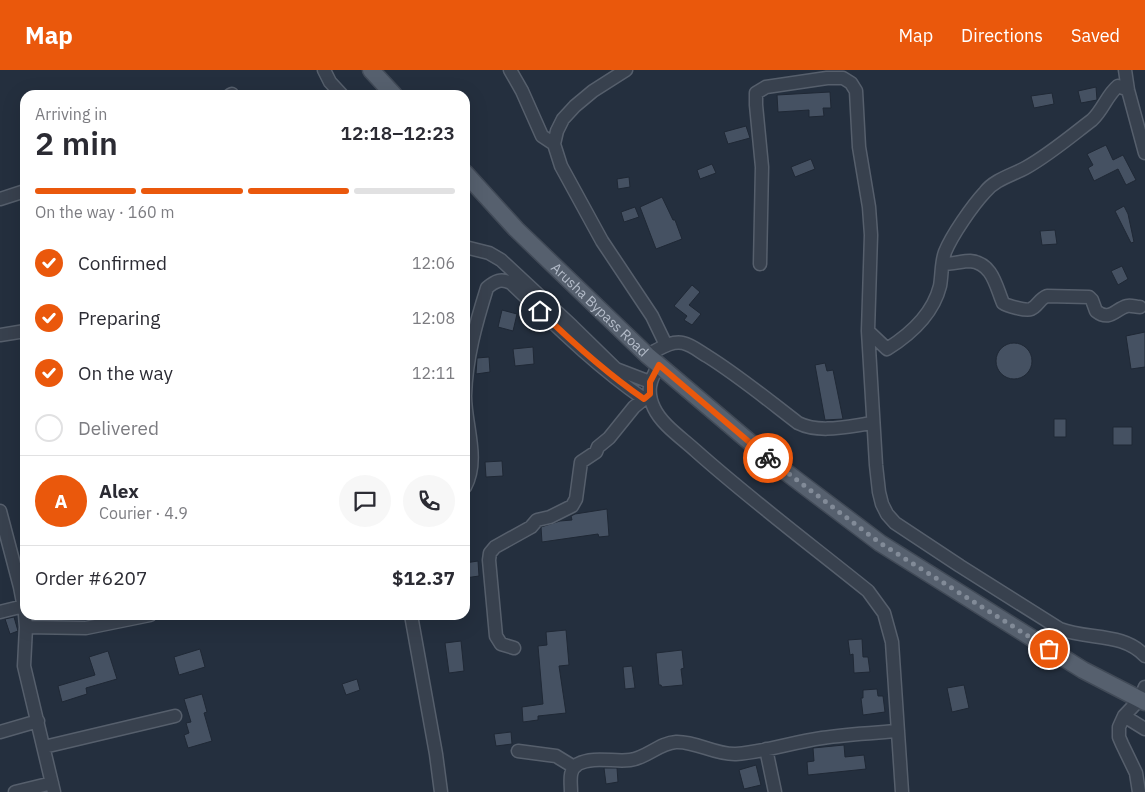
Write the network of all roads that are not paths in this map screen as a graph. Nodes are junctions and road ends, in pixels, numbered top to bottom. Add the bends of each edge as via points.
1 (324, 70) edge
2 (371, 70) edge
3 (510, 70) edge
4 (626, 70) edge
5 (1125, 70) edge
6 (337, 90) edge
7 (389, 90) edge
8 (1128, 90) junction
9 (554, 144) junction
10 (1145, 153) edge
11 (470, 178) edge
12 (20, 193) edge
13 (0, 199) edge
14 (470, 249) edge
15 (760, 264) dead end
16 (942, 264) junction
17 (1140, 307) dead end
18 (868, 331) junction
19 (20, 332) edge
20 (0, 335) edge
21 (666, 345) junction
22 (470, 349) edge
23 (653, 360) junction
24 (648, 391) junction
25 (873, 423) junction
26 (470, 440) edge
27 (470, 471) edge
28 (0, 511) edge
29 (20, 594) edge
30 (0, 612) edge
31 (20, 614) edge
32 (25, 620) edge
33 (48, 620) edge
34 (125, 620) edge
35 (412, 620) edge
36 (514, 648) dead end
37 (1145, 656) edge
38 (1143, 696) edge
39 (175, 716) dead end
40 (1124, 716) junction
41 (38, 721) junction
42 (1145, 729) edge
43 (898, 731) junction
44 (0, 732) edge
45 (44, 747) junction
46 (766, 749) junction
47 (518, 751) dead end
48 (574, 767) junction
49 (53, 788) edge
50 (15, 792) edge
51 (441, 792) edge
52 (571, 792) edge
53 (776, 792) edge
54 (902, 792) edge
55 (1139, 792) edge

1 - 6 street
2 - 7 main road
3 - 9 street via 542,136
4 - 9 street via 575,106 563,119
5 - 8 street
8 - 10 street
8 - 16 street via 1118,86 1092,120 1038,160 992,184 950,240
9 - 21 street via 561,166 602,241 652,316
11 - 23 main road, Arusha Bypass Road via 516,229
12 - 13 street
14 - 24 street via 489,253 501,260 616,369
15 - 18 street via 762,167 756,93 766,87 843,78 856,91 859,147 869,207
16 - 17 street via 968,261 986,268 994,278 1003,303 1008,306 1028,310 1047,296 1089,297 1096,311 1105,315 1128,306
16 - 18 street via 936,299 913,330 887,349
18 - 25 street
19 - 20 street
21 - 23 street
21 - 25 street via 683,343 694,348 807,427 819,429
22 - 24 street via 487,288 505,280 619,381
23 - 24 street
23 - 38 main road, Arusha Bypass Road via 778,466 880,543 1083,670
24 - 36 street via 596,452 582,462 572,506 537,520 490,553 496,636 501,644
24 - 43 street via 654,409 664,422 719,472 878,602 892,642
25 - 37 street via 879,492 887,514 895,522 1060,629 1072,634 1124,641
26 - 27 street
28 - 29 street
30 - 31 street
32 - 41 street via 24,666
33 - 34 street via 86,628
35 - 51 street
38 - 40 street
39 - 45 street
40 - 42 street
40 - 55 street via 1119,736 1136,773
41 - 44 street
41 - 45 street
43 - 46 street via 822,738
43 - 54 street
45 - 49 street
46 - 48 street via 733,754 674,742 635,759 587,760
46 - 53 street
47 - 48 street via 556,756
48 - 52 street
49 - 50 street

